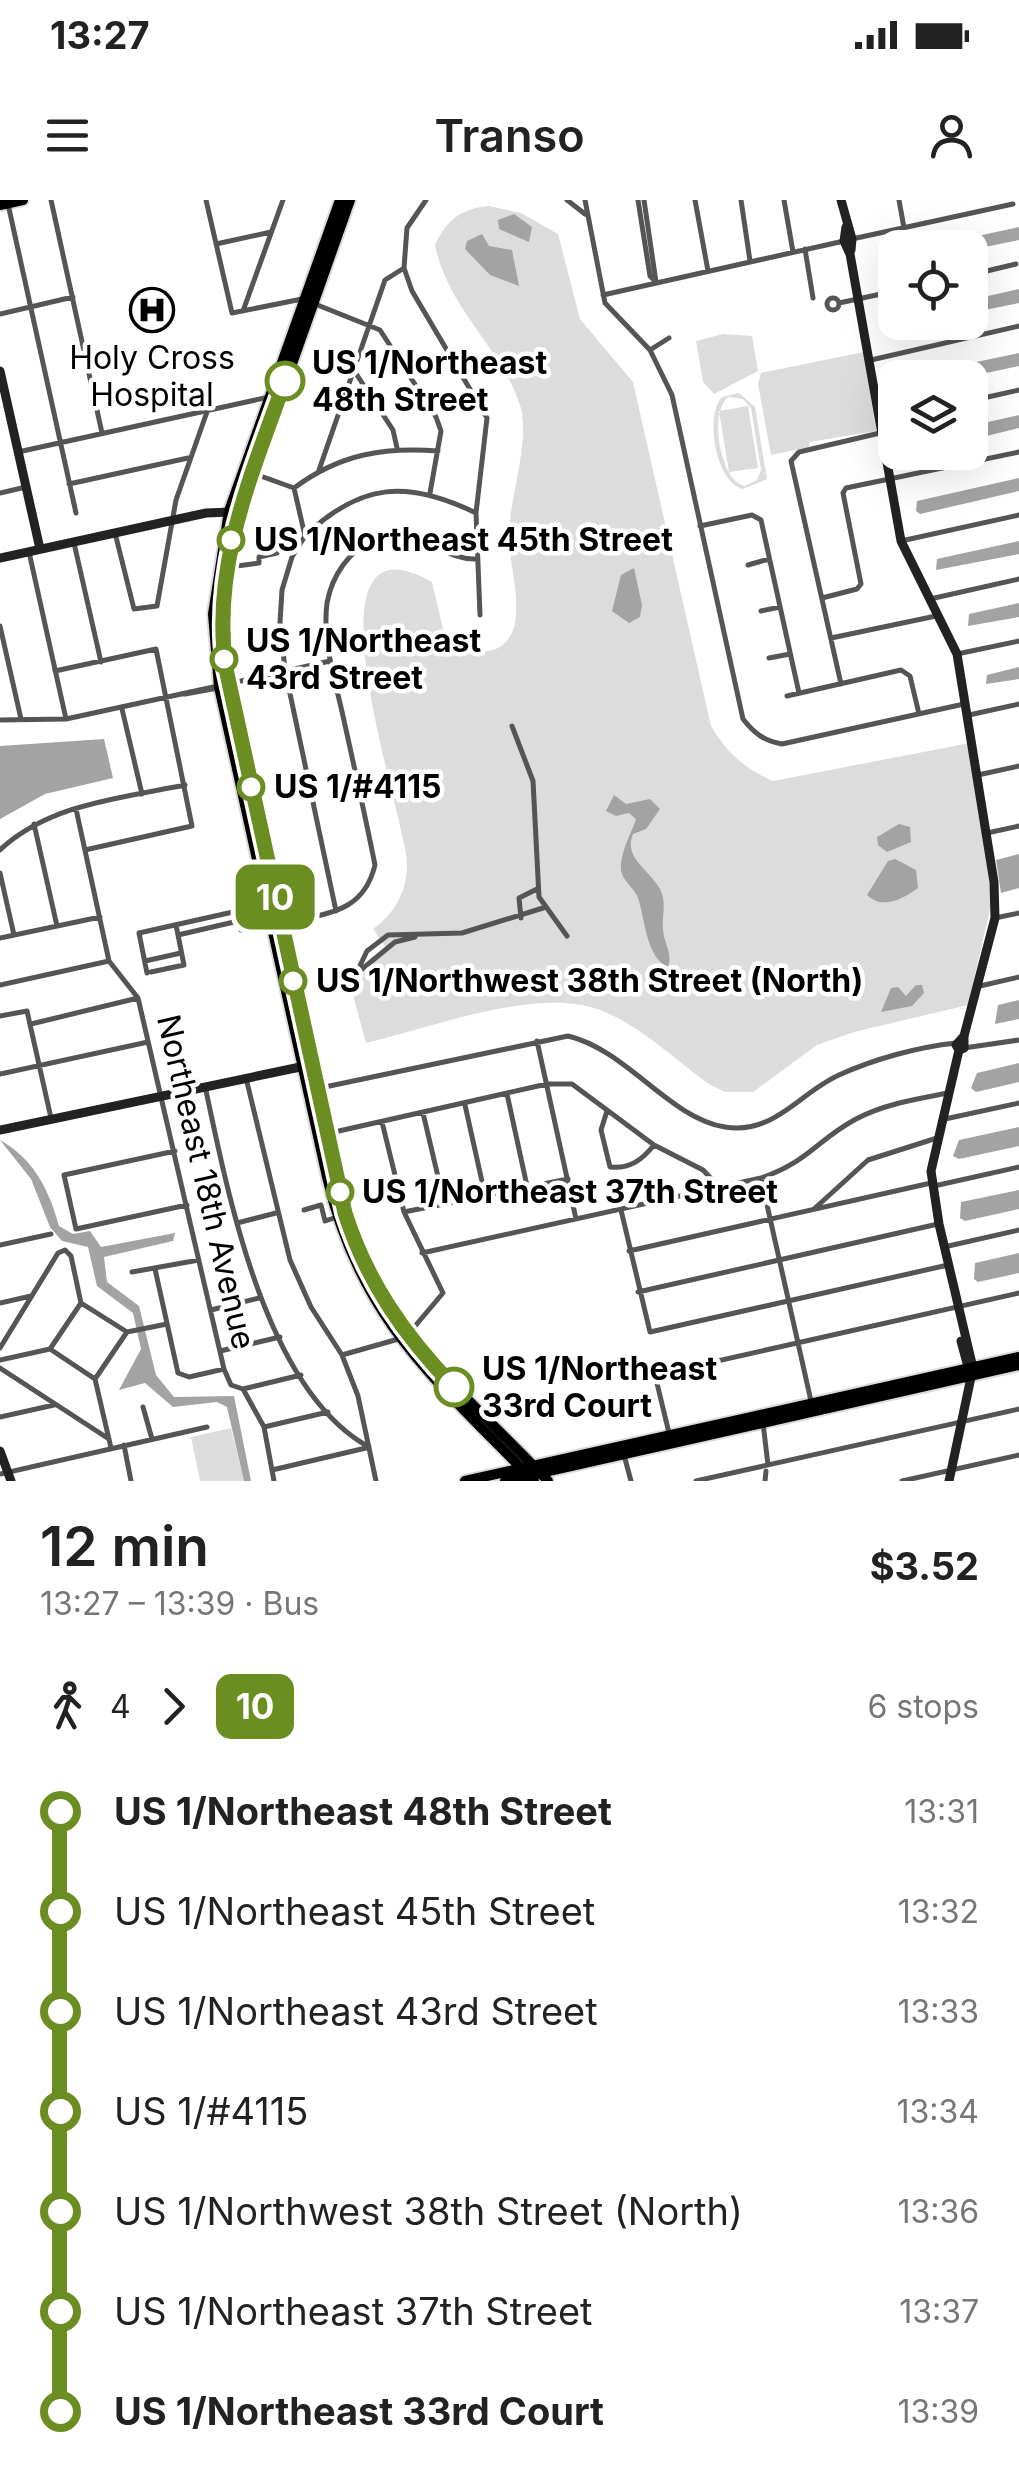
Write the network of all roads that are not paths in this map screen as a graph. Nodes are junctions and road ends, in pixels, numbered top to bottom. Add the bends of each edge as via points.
1 (23, 200) edge
2 (51, 200) edge
3 (283, 200) edge
4 (340, 200) edge
5 (350, 200) edge
6 (426, 200) edge
7 (567, 200) edge
8 (585, 200) edge
9 (641, 200) edge
10 (695, 200) edge
11 (740, 200) edge
12 (784, 200) edge
13 (841, 200) edge
14 (899, 200) edge
15 (209, 201) edge
16 (4, 204) edge
17 (1013, 204) dead end
18 (586, 215) junction
19 (904, 228) junction
20 (271, 232) junction
21 (327, 239) junction
22 (848, 240) junction
23 (216, 244) junction
24 (804, 249) junction
25 (332, 252) junction
26 (792, 252) junction
27 (750, 262) junction
28 (1016, 264) dead end
29 (404, 268) junction
30 (988, 270) edge
31 (708, 271) junction
32 (656, 282) junction
33 (604, 295) junction
34 (878, 295) edge
35 (73, 298) junction
36 (814, 298) dead end
37 (858, 299) junction
38 (309, 302) junction
39 (839, 303) dead end
40 (30, 307) junction
41 (243, 311) junction
42 (0, 314) edge
43 (369, 324) junction
44 (1019, 326) edge
45 (668, 338) dead end
46 (650, 350) junction
47 (868, 360) junction
48 (354, 370) junction
49 (0, 371) edge
50 (1019, 390) edge
51 (270, 396) junction
52 (988, 396) edge
53 (4, 403) edge
54 (208, 409) junction
55 (878, 415) edge
56 (102, 433) junction
57 (878, 434) edge
58 (60, 443) junction
59 (397, 448) junction
60 (438, 450) junction
61 (18, 452) junction
62 (1019, 452) edge
63 (190, 458) junction
64 (248, 459) junction
65 (319, 470) junction
66 (886, 470) edge
67 (252, 472) junction
68 (888, 480) junction
69 (69, 484) junction
70 (26, 487) junction
71 (294, 488) junction
72 (0, 493) edge
73 (430, 493) junction
74 (76, 512) dead end
75 (233, 513) junction
76 (476, 513) junction
77 (1019, 515) edge
78 (172, 520) junction
79 (700, 526) junction
80 (116, 533) junction
81 (305, 536) junction
82 (902, 541) junction
83 (74, 542) junction
84 (34, 550) junction
85 (277, 553) dead end
86 (0, 558) edge
87 (477, 559) junction
88 (769, 559) junction
89 (748, 565) dead end
90 (226, 567) junction
91 (1019, 579) edge
92 (822, 598) junction
93 (930, 598) junction
94 (218, 602) junction
95 (780, 608) junction
96 (761, 611) dead end
97 (480, 615) dead end
98 (939, 615) junction
99 (0, 626) edge
100 (832, 638) junction
101 (1019, 640) edge
102 (790, 654) junction
103 (957, 654) junction
104 (769, 658) dead end
105 (331, 661) junction
106 (101, 662) junction
107 (285, 670) junction
108 (56, 671) junction
109 (841, 684) junction
110 (224, 686) junction
111 (799, 693) junction
112 (787, 696) dead end
113 (167, 698) junction
114 (967, 703) junction
115 (1019, 704) edge
116 (122, 709) junction
117 (919, 714) junction
118 (969, 716) junction
119 (20, 719) junction
120 (66, 719) junction
121 (0, 720) edge
122 (512, 726) dead end
123 (239, 754) junction
124 (1019, 766) edge
125 (978, 775) junction
126 (185, 785) junction
127 (142, 794) junction
128 (76, 809) junction
129 (34, 824) junction
130 (1019, 826) edge
131 (986, 833) junction
132 (0, 850) edge
133 (85, 850) junction
134 (256, 854) junction
135 (268, 866) junction
136 (0, 872) edge
137 (538, 889) junction
138 (543, 908) junction
139 (336, 911) junction
140 (1019, 913) edge
141 (100, 917) junction
142 (521, 918) junction
143 (995, 918) junction
144 (273, 921) junction
145 (234, 922) junction
146 (176, 925) junction
147 (57, 926) junction
148 (14, 935) junction
149 (178, 935) junction
150 (418, 936) junction
151 (567, 936) dead end
152 (0, 938) edge
153 (373, 945) junction
154 (278, 951) junction
155 (382, 952) junction
156 (182, 953) junction
157 (110, 961) junction
158 (145, 961) junction
159 (1019, 977) edge
160 (0, 984) edge
161 (977, 987) junction
162 (296, 992) junction
163 (138, 998) junction
164 (0, 1016) edge
165 (30, 1024) junction
166 (1019, 1040) edge
167 (537, 1041) junction
168 (148, 1042) junction
169 (959, 1044) junction
170 (305, 1064) junction
171 (40, 1065) junction
172 (0, 1074) edge
173 (244, 1077) junction
174 (548, 1084) junction
175 (205, 1086) junction
176 (317, 1088) junction
177 (949, 1092) junction
178 (506, 1094) junction
179 (162, 1095) junction
180 (465, 1104) junction
181 (1019, 1104) edge
182 (607, 1111) junction
183 (423, 1113) junction
184 (52, 1120) junction
185 (942, 1120) junction
186 (382, 1122) junction
187 (0, 1130) edge
188 (323, 1137) junction
189 (937, 1138) junction
190 (654, 1145) junction
191 (175, 1151) junction
192 (1019, 1167) edge
193 (761, 1178) junction
194 (568, 1179) junction
195 (931, 1184) junction
196 (527, 1186) junction
197 (718, 1186) junction
198 (485, 1195) junction
199 (444, 1202) junction
200 (187, 1205) junction
201 (621, 1209) junction
202 (814, 1209) junction
203 (304, 1210) dead end
204 (404, 1212) junction
205 (276, 1213) junction
206 (337, 1218) junction
207 (576, 1219) junction
208 (770, 1219) junction
209 (236, 1223) junction
210 (938, 1224) junction
211 (350, 1227) junction
212 (1019, 1230) edge
213 (52, 1234) dead end
214 (0, 1245) edge
215 (944, 1247) junction
216 (629, 1251) junction
217 (422, 1253) junction
218 (199, 1260) junction
219 (780, 1260) junction
220 (948, 1266) junction
221 (155, 1269) junction
222 (132, 1272) dead end
223 (638, 1292) junction
224 (1019, 1293) edge
225 (32, 1296) junction
226 (259, 1298) junction
227 (789, 1301) junction
228 (0, 1303) edge
229 (81, 1304) junction
230 (957, 1307) junction
231 (210, 1310) junction
232 (167, 1324) junction
233 (131, 1331) junction
234 (280, 1337) junction
235 (403, 1338) junction
236 (798, 1343) junction
237 (0, 1348) edge
238 (50, 1350) junction
239 (220, 1351) junction
240 (342, 1355) junction
241 (0, 1360) edge
242 (1019, 1361) edge
243 (0, 1368) edge
244 (224, 1369) junction
245 (971, 1371) junction
246 (301, 1375) junction
247 (95, 1379) junction
248 (243, 1390) junction
249 (463, 1404) junction
250 (54, 1405) junction
251 (143, 1408) dead end
252 (811, 1408) junction
253 (1019, 1409) edge
254 (328, 1412) junction
255 (0, 1416) edge
256 (960, 1422) junction
257 (763, 1423) junction
258 (207, 1426) dead end
259 (264, 1427) junction
260 (152, 1439) junction
261 (672, 1439) junction
262 (109, 1440) junction
263 (124, 1445) junction
264 (111, 1448) junction
265 (369, 1448) junction
266 (623, 1450) junction
267 (0, 1451) edge
268 (1019, 1455) edge
269 (767, 1468) junction
270 (272, 1470) junction
271 (540, 1475) edge
272 (6, 1476) edge
273 (949, 1476) edge
274 (131, 1481) edge
275 (274, 1481) edge
276 (376, 1481) edge
277 (466, 1481) edge
278 (505, 1481) edge
279 (632, 1481) edge
280 (696, 1481) edge
281 (765, 1481) edge
282 (902, 1481) edge

1 - 16 main road
2 - 35 street
3 - 20 street
4 - 21 main road
5 - 25 main road
6 - 29 street via 407,228
7 - 18 street
8 - 18 street
9 - 32 street
10 - 31 street
11 - 27 street
12 - 26 street
13 - 22 street
14 - 19 street
15 - 23 street
16 - 40 street
17 - 19 street
18 - 33 street
19 - 22 street
20 - 23 street
20 - 41 street
21 - 25 main road
21 - 38 main road
22 - 24 street
22 - 37 street
23 - 41 street via 232,314
24 - 26 street
24 - 36 street
25 - 38 main road
26 - 27 street
27 - 31 street
28 - 30 street
29 - 43 street via 388,275
29 - 76 street via 487,418
31 - 32 street
32 - 33 street
33 - 46 street
34 - 37 street
35 - 40 street
35 - 56 street
37 - 39 street
37 - 47 street
38 - 41 street
38 - 43 street
38 - 51 main road
38 - 67 main road
40 - 42 street
40 - 58 street
43 - 48 street
43 - 60 street via 380,330 436,417
44 - 47 street
45 - 46 street
46 - 79 street via 672,394
47 - 55 street
48 - 59 street via 393,430
48 - 65 street
49 - 53 street
50 - 52 street
51 - 54 street
51 - 64 main road
53 - 61 street
54 - 56 street
54 - 63 street
56 - 58 street
57 - 92 street via 794,456
58 - 61 street
58 - 69 street
59 - 60 street
59 - 65 street
60 - 73 street
61 - 70 street
62 - 68 street
63 - 69 street
63 - 78 street
64 - 67 main road
64 - 75 main road
65 - 71 street
66 - 68 street
67 - 71 street
67 - 75 main road
68 - 82 street
68 - 92 street via 846,488 860,586
69 - 74 street
70 - 72 street
70 - 84 street
71 - 81 street
73 - 76 street
73 - 81 street via 390,491 354,500
75 - 78 street
75 - 90 main road
75 - 94 main road
76 - 87 street
77 - 82 street
78 - 80 street
78 - 80 street via 157,606 134,609
79 - 88 street via 758,515
79 - 117 street via 743,719 754,734 776,743
80 - 83 street
81 - 107 street via 282,590
82 - 93 street
83 - 84 street
83 - 106 street
84 - 86 street
84 - 108 street
85 - 90 street
87 - 97 street
87 - 105 street via 460,560 434,542 406,536 376,540 349,556 328,602
88 - 89 street
88 - 95 street
90 - 94 main road
91 - 93 street
92 - 100 street
93 - 98 street
94 - 110 main road
95 - 96 street
95 - 102 street
98 - 100 street
98 - 103 street
99 - 119 street
100 - 109 street
101 - 103 street
102 - 104 street
102 - 111 street
103 - 114 street
105 - 107 street
105 - 139 street via 375,865 364,895
106 - 108 street
106 - 113 street via 156,649
107 - 110 street
107 - 139 street
108 - 120 street
109 - 111 street
109 - 117 street via 907,672
110 - 113 street
110 - 123 main road
111 - 112 street
113 - 116 street
113 - 126 street
114 - 117 street
114 - 118 street
115 - 118 street
116 - 120 street
116 - 127 street
118 - 125 street
119 - 120 street
119 - 121 street
122 - 137 street via 534,781
123 - 134 main road
123 - 135 main road
124 - 125 street
125 - 131 street
126 - 127 street
126 - 133 street via 192,826
127 - 128 street
128 - 129 street
128 - 133 street, Northeast 18th Avenue
129 - 132 street
129 - 147 street
130 - 131 street
131 - 143 street
133 - 141 street, Northeast 18th Avenue
134 - 135 main road
134 - 144 main road
135 - 144 main road
136 - 148 street
137 - 138 street
137 - 142 street via 519,898
138 - 142 street
138 - 151 street
139 - 144 street
140 - 143 street
141 - 147 street
141 - 157 street, Northeast 18th Avenue
142 - 150 street
143 - 161 street
144 - 145 street via 241,930
144 - 154 main road
144 - 162 main road
145 - 146 street via 232,912
145 - 149 street
146 - 149 street
146 - 158 street via 139,933
147 - 148 street
148 - 152 street
149 - 156 street
150 - 153 street via 388,936
150 - 155 street
153 - 155 street
153 - 155 street via 356,974
154 - 162 main road
154 - 170 main road
156 - 158 street
156 - 158 street via 184,965 150,973
157 - 160 street
157 - 163 street, Northeast 18th Avenue
159 - 161 street
161 - 169 street
162 - 170 main road
163 - 165 street
163 - 168 street, Northeast 18th Avenue
164 - 165 street via 26,1011
165 - 171 street
166 - 169 street
167 - 169 street via 587,1040 700,1119 744,1129 781,1116 838,1076
167 - 174 street
167 - 176 street
168 - 171 street
168 - 179 street, Northeast 18th Avenue
169 - 177 street
170 - 173 street
170 - 176 main road
170 - 188 main road
171 - 172 street
171 - 184 street
173 - 175 street
173 - 205 street
174 - 178 street
174 - 182 street via 572,1084
174 - 194 street
175 - 179 street
175 - 209 street
176 - 188 main road
177 - 185 street
177 - 193 street via 856,1119 796,1166
178 - 180 street
178 - 196 street
179 - 184 street
179 - 191 street, Northeast 18th Avenue
180 - 183 street
180 - 198 street
181 - 185 street
182 - 190 street
182 - 190 street via 601,1130 610,1167 643,1159
183 - 186 street
183 - 199 street
184 - 187 street
185 - 189 street
186 - 188 street
186 - 204 street
188 - 206 main road
188 - 211 main road
189 - 195 street
189 - 202 street via 868,1160
190 - 197 street
191 - 200 street, Northeast 18th Avenue
191 - 200 street via 64,1175 76,1229
192 - 195 street
193 - 197 street
193 - 208 street
194 - 196 street
194 - 207 street
195 - 202 street
195 - 210 street
196 - 198 street
197 - 201 street
198 - 199 street
199 - 204 street
200 - 218 street, Northeast 18th Avenue
201 - 207 street
201 - 216 street
202 - 208 street
203 - 206 street via 320,1205 325,1221
204 - 217 street
205 - 209 street
205 - 240 street via 302,1288
206 - 211 main road
206 - 235 main road via 368,1292
207 - 217 street
208 - 216 street
208 - 219 street
209 - 226 street
210 - 215 street
210 - 219 street
211 - 235 main road
212 - 215 street
213 - 214 street
215 - 220 street
216 - 223 street
217 - 235 street via 442,1290
218 - 221 street
218 - 231 street, Northeast 18th Avenue
219 - 223 street
219 - 227 street
220 - 227 street
220 - 230 street
221 - 222 street
221 - 232 street
223 - 227 street via 650,1332
224 - 230 street
225 - 228 street
225 - 229 street via 65,1250
225 - 237 street
226 - 231 street
226 - 234 street
227 - 236 street
229 - 233 street
229 - 238 street
230 - 236 street
230 - 245 street
231 - 239 street, Northeast 18th Avenue
232 - 233 street
232 - 244 street via 178,1374
233 - 247 street
234 - 239 street
234 - 246 street
235 - 240 street
235 - 249 main road
236 - 252 street
236 - 261 street via 656,1375
238 - 241 street
238 - 247 street
239 - 244 street, Northeast 18th Avenue
240 - 265 street
242 - 245 main road
243 - 250 street
244 - 248 street, Northeast 18th Avenue via 231,1385
245 - 252 main road
245 - 256 street
246 - 248 street
246 - 254 street
247 - 262 street
248 - 259 street, Northeast 18th Avenue
249 - 271 main road
249 - 271 main road via 488,1420
250 - 255 street
250 - 262 street
251 - 260 street
252 - 257 main road
252 - 261 main road
253 - 256 street
254 - 259 street
254 - 265 street
256 - 269 street
256 - 273 street
257 - 261 main road
257 - 269 street
258 - 260 street
259 - 270 street, Northeast 18th Avenue
260 - 263 street
261 - 266 main road
262 - 264 street
263 - 264 street
263 - 274 street
264 - 272 street
265 - 270 street
265 - 276 street
266 - 271 main road
266 - 271 main road
266 - 279 street
267 - 272 street
268 - 273 street
269 - 280 street
269 - 281 street
270 - 275 street, Northeast 18th Avenue
271 - 277 main road
271 - 278 main road
273 - 282 street

